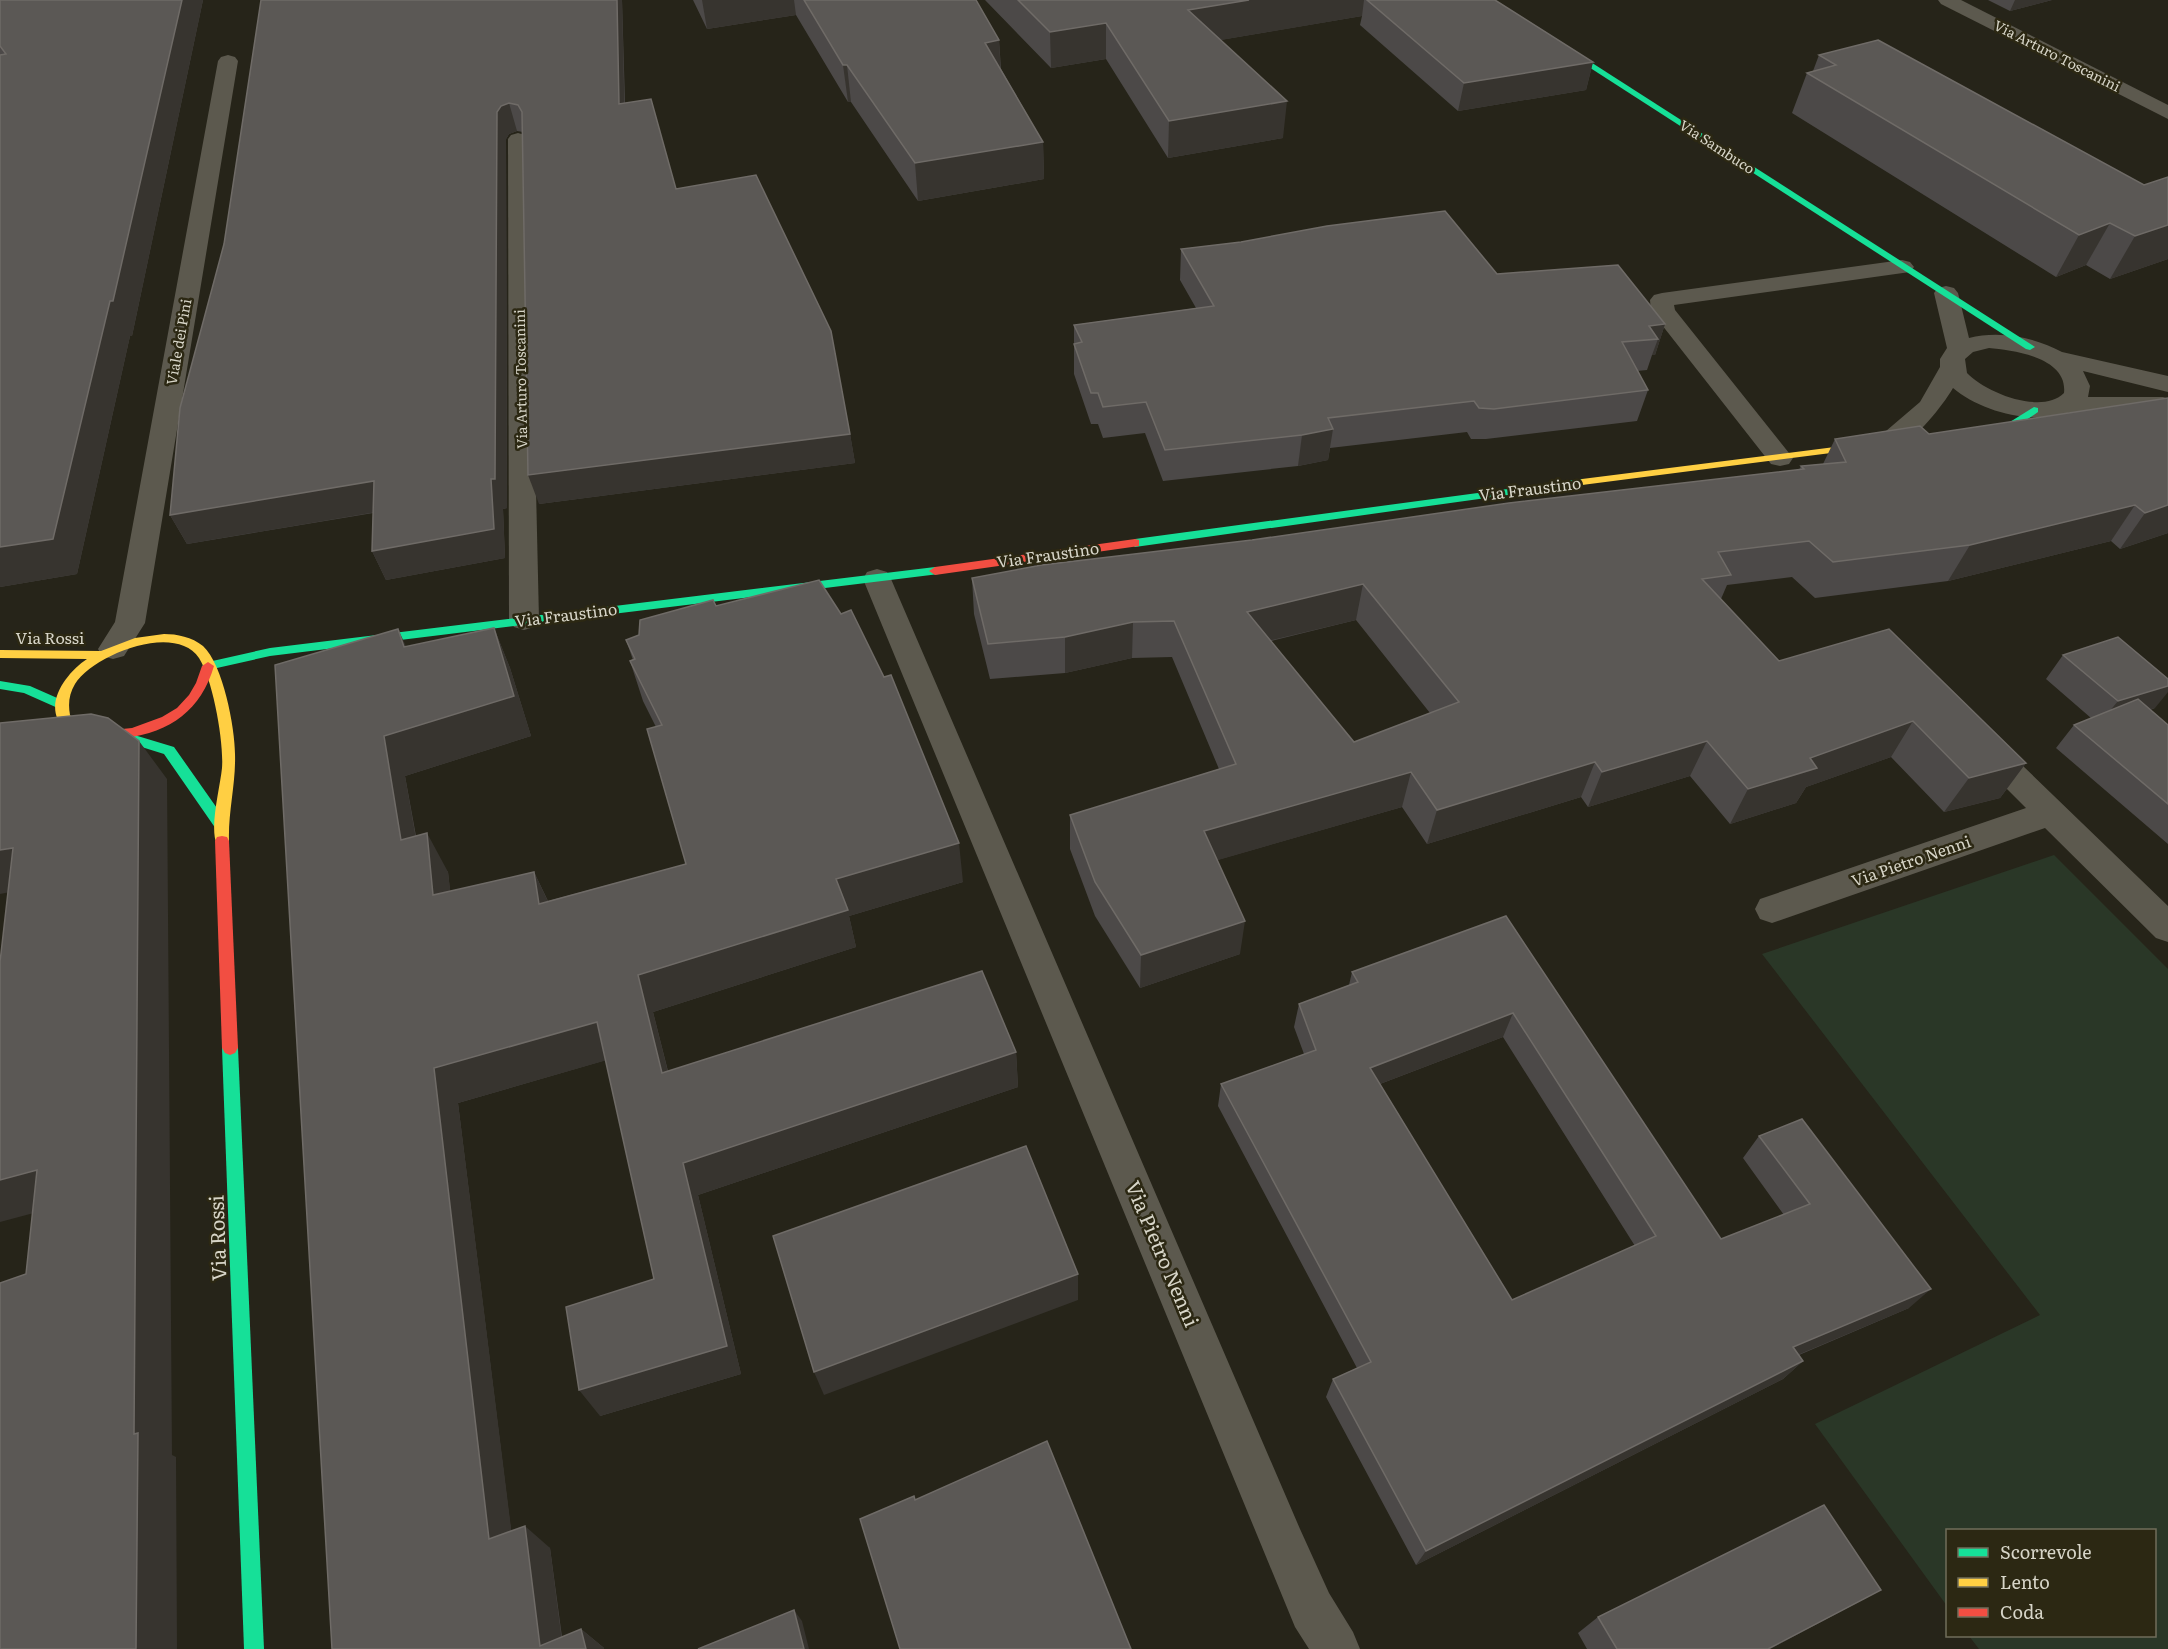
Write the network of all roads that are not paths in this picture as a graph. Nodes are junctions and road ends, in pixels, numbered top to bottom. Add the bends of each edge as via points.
1 (1489, 0) edge
2 (1947, 0) edge
3 (228, 61) dead end
4 (2168, 112) edge
5 (518, 139) edge
6 (1902, 267) junction
7 (1946, 293) junction
8 (2041, 352) junction
9 (1956, 358) junction
10 (2168, 384) edge
11 (2066, 404) junction
12 (2168, 405) edge
13 (2034, 410) junction
14 (1963, 436) edge
15 (1899, 443) joint
16 (1780, 458) junction
17 (877, 579) junction
18 (524, 620) junction
19 (141, 631) junction
20 (107, 652) junction
21 (0, 654) edge
22 (208, 666) junction
23 (0, 685) edge
24 (60, 704) junction
25 (1957, 722) edge
26 (121, 736) junction
27 (2050, 813) junction
28 (221, 825) junction
29 (1772, 909) dead end
30 (2168, 928) edge
31 (255, 1649) edge
32 (1336, 1649) edge

1 - 6 street, Via Sambuco
2 - 4 street, Via Arturo Toscanini
3 - 19 street, Viale dei Pini
5 - 18 street, Via Arturo Toscanini
6 - 7 street, Via Sambuco
6 - 16 street via 1662,300 1663,311
7 - 8 street, Via Sambuco
7 - 9 street
8 - 9 street via 1989,341 1972,343
8 - 10 street
8 - 11 street via 2074,376 2078,387 2075,397
9 - 13 street via 1959,380 1972,391 1991,400
9 - 15 street, Via Fraustino via 1930,406
11 - 12 street
11 - 13 street
13 - 14 street via 2008,428
15 - 16 street, Via Fraustino
16 - 17 street, Via Fraustino
17 - 18 street, Via Fraustino
17 - 32 street, Via Pietro Nenni via 1284,1545 1312,1610
18 - 22 street, Via Fraustino via 270,652
19 - 20 street, Viale dei Pini
19 - 22 street via 193,645 202,652
20 - 21 street, Via Rossi
20 - 24 street via 80,669 65,687
22 - 26 street via 205,682 194,699 175,716
22 - 28 street, Via Rossi via 224,712 229,753
23 - 24 street via 26,689
24 - 26 street via 63,719 75,730 95,736
25 - 27 street
26 - 28 street via 169,750
27 - 29 street, Via Pietro Nenni
27 - 30 street
28 - 31 street, Via Rossi

